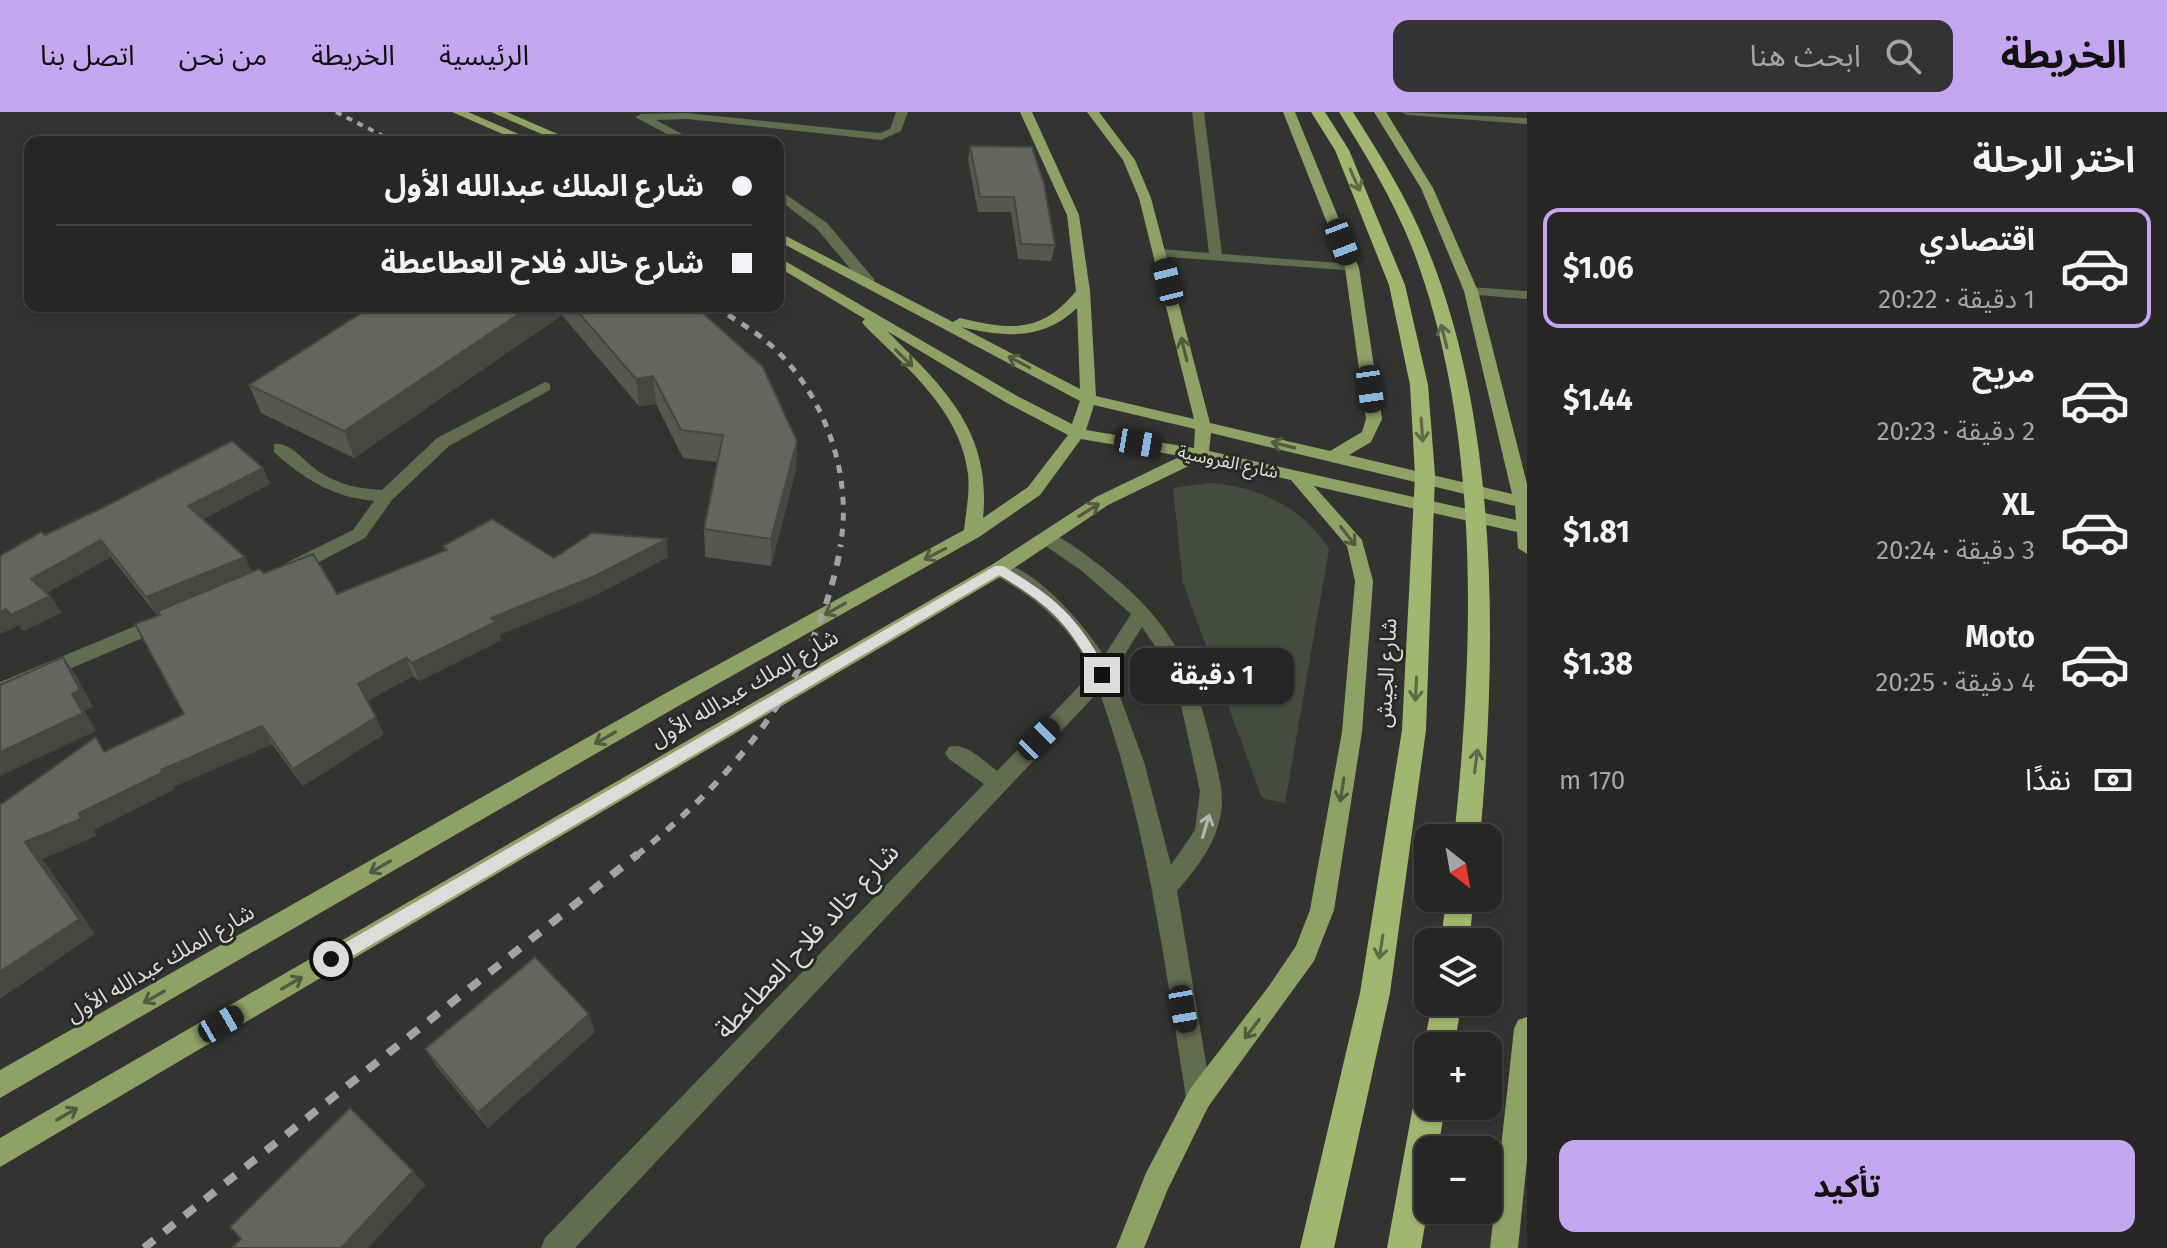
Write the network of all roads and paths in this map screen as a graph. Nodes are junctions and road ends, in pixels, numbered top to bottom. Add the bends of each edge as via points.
1 (458, 112) edge
2 (497, 112) edge
3 (902, 112) edge
4 (1026, 112) edge
5 (1093, 112) edge
6 (1198, 112) edge
7 (1289, 112) edge
8 (1318, 112) edge
9 (1346, 112) edge
10 (1380, 112) edge
11 (1407, 112) edge
12 (636, 114) edge
13 (1527, 121) edge
14 (516, 136) edge
15 (555, 136) edge
16 (679, 136) edge
17 (784, 198) edge
18 (784, 239) edge
19 (1161, 253) junction
20 (1216, 257) junction
21 (784, 264) edge
22 (1352, 268) junction
23 (869, 282) junction
24 (1083, 291) junction
25 (1471, 291) junction
26 (1527, 295) edge
27 (849, 302) junction
28 (905, 302) junction
29 (545, 387) dead end
30 (1088, 399) junction
31 (1203, 425) junction
32 (1077, 433) junction
33 (280, 448) dead end
34 (1199, 454) junction
35 (1331, 457) junction
36 (1297, 477) junction
37 (386, 496) junction
38 (1523, 502) junction
39 (1526, 528) edge
40 (973, 533) junction
41 (1046, 538) junction
42 (1527, 548) edge
43 (999, 569) junction
44 (271, 577) edge
45 (182, 613) edge
46 (1140, 615) junction
47 (1102, 675) junction
48 (0, 690) edge
49 (956, 753) dead end
50 (997, 782) junction
51 (1469, 824) edge
52 (1163, 890) junction
53 (1527, 1029) edge
54 (0, 1085) edge
55 (1524, 1091) edge
56 (1199, 1098) junction
57 (1427, 1120) edge
58 (0, 1153) edge
59 (555, 1248) edge
60 (1130, 1248) edge
61 (1317, 1248) edge
62 (1404, 1248) edge
63 (1504, 1248) edge

1 - 14 main road
2 - 15 main road
3 - 12 street via 895,131 881,137
4 - 24 main road, شارع الملك عبدالله الأول via 1073,215
5 - 19 main road via 1129,160
6 - 20 street
7 - 22 main road
8 -> 61 highway, شارع الجيش via 1342,150 1397,285 1419,385 1425,511 1414,730 1375,993
51 -> 9 highway via 1478,745 1480,586 1472,461 1427,267 1384,172
10 - 25 main road via 1427,188
11 - 13 street
12 - 16 street
17 - 23 street via 822,226
18 - 23 main road, شارع الفروسية
19 - 20 street
31 -> 19 main road
20 - 22 street
21 - 27 main road, شارع الفروسية
22 - 35 main road via 1374,419 1366,439
23 - 28 main road, شارع الفروسية
24 - 28 main road via 1060,319 1012,332 961,323
24 - 30 main road, شارع الملك عبدالله الأول
25 - 26 street
25 - 38 main road
27 - 32 main road, شارع الفروسية
27 -> 40 main road via 955,414 970,443 977,475
30 -> 28 main road, شارع الفروسية
29 - 37 street via 443,442
30 - 31 main road, شارع الفروسية
30 - 32 main road, شارع الملك عبدالله الأول
31 - 34 main road
35 -> 31 main road, شارع الفروسية
32 - 34 main road, شارع الفروسية
32 - 40 main road, شارع الملك عبدالله الأول via 1034,491
33 - 37 street via 319,483 357,495
34 - 36 main road, شارع الفروسية
41 -> 34 main road, شارع الملك عبدالله الأول via 1102,501
35 - 38 main road, شارع الفروسية
36 - 39 main road, شارع الفروسية
36 -> 56 main road via 1356,544 1362,562 1352,732 1322,910 1305,953
37 - 44 street via 364,528 344,545
38 - 39 main road
39 - 42 main road
40 -> 54 main road, شارع الملك عبدالله الأول
41 - 43 main road, شارع الملك عبدالله الأول
41 - 46 street via 1098,572
43 - 47 street via 1063,614 1082,636
58 -> 43 main road, شارع الملك عبدالله الأول
45 - 48 street
46 - 47 street, شارع خالد فلاح العطاعطة
52 -> 46 street via 1203,838 1211,791 1187,685
47 - 50 street, شارع خالد فلاح العطاعطة
47 - 52 street via 1139,775
49 - 50 street
50 - 59 street, شارع خالد فلاح العطاعطة
52 - 56 street
53 - 55 main road
55 - 63 main road
56 - 60 main road
57 - 62 highway

